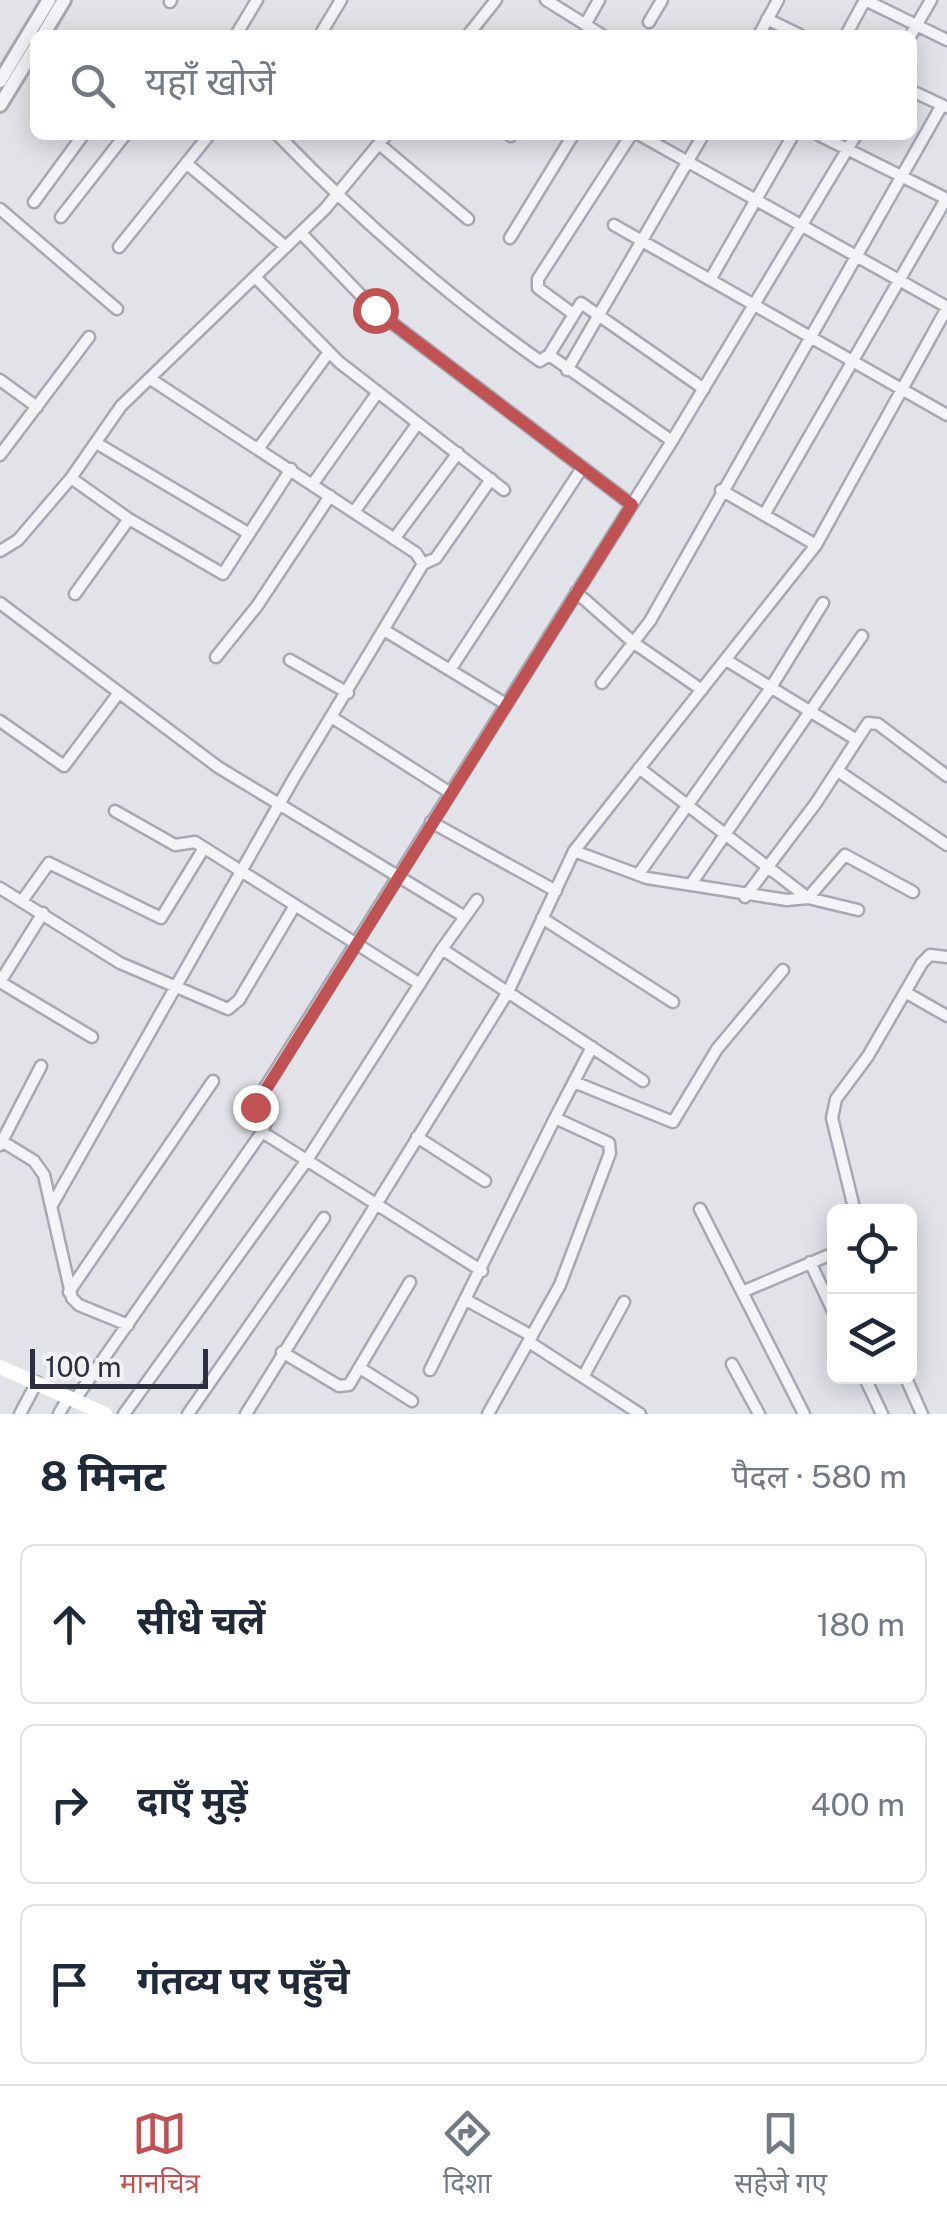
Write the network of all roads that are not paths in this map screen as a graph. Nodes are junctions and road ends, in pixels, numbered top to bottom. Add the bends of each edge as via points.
1 (49, 0) edge
2 (64, 0) edge
3 (257, 0) edge
4 (340, 0) edge
5 (496, 0) edge
6 (546, 0) edge
7 (599, 0) edge
8 (662, 0) edge
9 (778, 0) edge
10 (865, 0) edge
11 (930, 0) edge
12 (768, 19) junction
13 (648, 22) dead end
14 (585, 25) junction
15 (38, 30) edge
16 (46, 30) edge
17 (239, 30) edge
18 (323, 30) edge
19 (476, 30) edge
20 (594, 30) edge
21 (762, 30) edge
22 (790, 30) edge
23 (849, 30) edge
24 (914, 30) edge
25 (917, 31) edge
26 (947, 40) edge
27 (30, 47) edge
28 (30, 49) edge
29 (0, 81) edge
30 (917, 93) edge
31 (0, 105) edge
32 (944, 107) edge
33 (79, 140) edge
34 (121, 140) edge
35 (205, 140) edge
36 (283, 140) edge
37 (382, 140) edge
38 (570, 140) edge
39 (628, 140) edge
40 (649, 140) edge
41 (700, 140) edge
42 (790, 140) edge
43 (827, 140) edge
44 (853, 140) edge
45 (847, 152) junction
46 (688, 161) junction
47 (186, 163) junction
48 (902, 178) junction
49 (336, 196) junction
50 (947, 199) edge
51 (757, 201) junction
52 (34, 202) dead end
53 (0, 209) edge
54 (61, 217) dead end
55 (468, 218) dead end
56 (614, 225) dead end
57 (803, 228) junction
58 (302, 233) junction
59 (510, 238) dead end
60 (644, 243) junction
61 (119, 247) dead end
62 (286, 247) junction
63 (857, 257) junction
64 (255, 277) junction
65 (710, 280) junction
66 (898, 280) junction
67 (947, 307) edge
68 (117, 308) dead end
69 (754, 308) junction
70 (572, 313) junction
71 (600, 316) junction
72 (90, 337) dead end
73 (809, 339) junction
74 (329, 352) junction
75 (549, 355) junction
76 (849, 363) junction
77 (567, 370) junction
78 (0, 380) edge
79 (152, 380) junction
80 (704, 389) junction
81 (378, 392) junction
82 (900, 393) junction
83 (37, 407) junction
84 (947, 415) edge
85 (418, 423) junction
86 (672, 441) junction
87 (98, 444) junction
88 (258, 449) junction
89 (458, 453) junction
90 (0, 455) edge
91 (582, 468) junction
92 (291, 469) junction
93 (71, 478) junction
94 (491, 479) junction
95 (312, 485) junction
96 (504, 490) dead end
97 (721, 490) junction
98 (330, 496) junction
99 (632, 505) junction
100 (354, 512) junction
101 (764, 515) junction
102 (129, 518) junction
103 (248, 533) junction
104 (394, 539) junction
105 (816, 545) junction
106 (0, 551) edge
107 (423, 564) junction
108 (576, 592) junction
109 (75, 594) dead end
110 (823, 603) dead end
111 (3, 610) edge
112 (384, 630) junction
113 (862, 636) dead end
114 (634, 643) junction
115 (216, 657) dead end
116 (290, 660) dead end
117 (726, 660) junction
118 (450, 670) junction
119 (602, 683) dead end
120 (770, 689) junction
121 (702, 690) junction
122 (348, 693) junction
123 (118, 694) junction
124 (504, 703) junction
125 (812, 714) junction
126 (333, 718) junction
127 (0, 721) edge
128 (857, 740) junction
129 (639, 768) junction
130 (838, 772) junction
131 (947, 776) edge
132 (449, 792) junction
133 (280, 803) junction
134 (687, 803) junction
135 (115, 811) dead end
136 (430, 822) junction
137 (728, 836) junction
138 (947, 846) edge
139 (204, 848) junction
140 (574, 851) junction
141 (768, 864) junction
142 (242, 874) junction
143 (398, 874) junction
144 (638, 875) junction
145 (691, 884) junction
146 (0, 888) edge
147 (556, 890) junction
148 (913, 892) dead end
149 (745, 897) junction
150 (808, 898) junction
151 (476, 900) dead end
152 (22, 901) junction
153 (294, 907) junction
154 (858, 910) dead end
155 (44, 914) junction
156 (465, 917) junction
157 (542, 918) junction
158 (356, 944) junction
159 (442, 949) junction
160 (947, 957) edge
161 (783, 970) dead end
162 (0, 982) edge
163 (420, 984) junction
164 (174, 988) junction
165 (508, 992) junction
166 (905, 992) junction
167 (673, 1002) dead end
168 (947, 1016) edge
169 (92, 1037) dead end
170 (592, 1048) junction
171 (41, 1066) dead end
172 (213, 1081) dead end
173 (643, 1081) dead end
174 (574, 1082) junction
175 (555, 1118) junction
176 (262, 1132) junction
177 (417, 1137) junction
178 (1, 1143) edge
179 (307, 1160) junction
180 (485, 1180) dead end
181 (373, 1202) junction
182 (52, 1204) junction
183 (853, 1204) edge
184 (700, 1209) dead end
185 (324, 1218) dead end
186 (827, 1256) edge
187 (810, 1262) junction
188 (482, 1271) junction
189 (410, 1282) dead end
190 (69, 1292) junction
191 (742, 1292) junction
192 (827, 1298) edge
193 (468, 1300) junction
194 (624, 1302) dead end
195 (128, 1325) junction
196 (531, 1339) junction
197 (282, 1352) junction
198 (732, 1364) dead end
199 (0, 1367) edge
200 (360, 1368) junction
201 (430, 1370) dead end
202 (583, 1377) junction
203 (37, 1382) junction
204 (868, 1384) edge
205 (909, 1384) edge
206 (72, 1397) junction
207 (412, 1401) dead end
208 (20, 1414) edge
209 (60, 1414) edge
210 (105, 1414) edge
211 (124, 1414) edge
212 (188, 1414) edge
213 (246, 1414) edge
214 (488, 1414) edge
215 (640, 1414) edge
216 (759, 1414) edge
217 (804, 1414) edge
218 (882, 1414) edge
219 (922, 1414) edge

1 - 15 street
2 - 16 street
3 - 17 street
4 - 18 street
5 - 19 street
6 - 14 street
7 - 14 street
8 - 13 street
9 - 12 street
10 - 23 street
10 - 24 street
11 - 24 street
12 - 21 street
12 - 22 street
14 - 20 street
25 - 26 street
27 - 29 street
28 - 31 street
30 - 32 street
32 - 48 street
33 - 52 street
34 - 54 street
35 - 47 street
36 - 49 street
37 - 49 street
37 - 55 street
38 - 59 street
39 - 70 street via 538,279 538,288
40 - 46 street
41 - 46 street
42 - 51 street
43 - 45 street
44 - 45 street
45 - 48 street
45 - 57 street
46 - 51 street
46 - 60 street
47 - 61 street
47 - 62 street
48 - 50 street
48 - 63 street
49 - 58 street
49 - 75 street via 476,316 540,361
50 - 66 street
51 - 57 street
51 - 65 street
53 - 68 street
56 - 60 street
57 - 63 street
57 - 69 street
58 - 62 street
58 - 91 street via 375,310
60 - 65 street
60 - 71 street
62 - 64 street
63 - 66 street
63 - 73 street
64 - 74 street
64 - 79 street
65 - 69 street
66 - 67 street
66 - 76 street
67 - 82 street
69 - 73 street
69 - 80 street
70 - 71 street via 581,303
70 - 75 street
71 - 77 street
71 - 80 street
72 - 83 street
73 - 76 street
73 - 97 street
74 - 81 street
74 - 88 street
75 - 77 street
76 - 82 street
76 - 101 street
77 - 86 street
78 - 83 street
79 - 87 street via 114,414
79 - 88 street
80 - 86 street
81 - 85 street
81 - 95 street
82 - 84 street
82 - 105 street
83 - 90 street
85 - 89 street
85 - 100 street
86 - 99 street
87 - 93 street
87 - 103 street
88 - 92 street
89 - 94 street
89 - 104 street
91 - 99 street
91 - 118 street
92 - 95 street
92 - 103 street
93 - 102 street
93 - 106 street via 18,540
94 - 96 street
94 - 107 street via 436,558
95 - 98 street
97 - 101 street
97 - 114 street
98 - 100 street
98 - 115 street
99 - 108 street
100 - 104 street
101 - 105 street
102 - 103 street via 220,574
102 - 109 street
104 - 107 street
105 - 117 street
107 - 112 street
108 - 114 street
108 - 124 street
110 - 120 street
111 - 123 street
112 - 118 street
112 - 122 street
113 - 125 street
114 - 119 street
114 - 121 street
116 - 122 street
117 - 120 street
117 - 121 street
118 - 124 street
120 - 125 street
120 - 134 street
121 - 129 street
122 - 126 street
123 - 127 street via 64,766
123 - 133 street via 218,768
124 - 132 street
125 - 128 street
125 - 137 street
126 - 132 street
126 - 133 street
128 - 130 street
128 - 131 street via 875,723
129 - 134 street
129 - 140 street
130 - 138 street
130 - 141 street
132 - 136 street
133 - 142 street
133 - 143 street
134 - 137 street
134 - 144 street
135 - 139 street via 175,844 190,840
136 - 143 street
136 - 147 street
137 - 141 street
137 - 145 street
139 - 142 street
139 - 152 street via 161,918 50,863
140 - 144 street
140 - 147 street
141 - 149 street
141 - 150 street
142 - 153 street
142 - 164 street
143 - 156 street
143 - 158 street
144 - 145 street
145 - 149 street
146 - 152 street
147 - 157 street
148 - 150 street via 845,855
149 - 150 street
150 - 154 street
151 - 156 street
152 - 155 street
153 - 158 street
153 - 164 street via 234,1006 215,1007
155 - 162 street
155 - 164 street
156 - 159 street
157 - 165 street
157 - 167 street
158 - 163 street
158 - 176 street via 256,1103 267,1120
159 - 163 street
159 - 165 street
160 - 166 street via 930,955
161 - 174 street via 736,1023 673,1122
162 - 169 street
163 - 179 street
164 - 182 street
165 - 170 street
165 - 177 street
166 - 168 street
166 - 183 street via 832,1110
170 - 173 street
170 - 174 street
171 - 178 street
172 - 190 street
174 - 175 street
175 - 188 street
175 - 196 street via 611,1148 560,1286
176 - 179 street
176 - 195 street
177 - 180 street
177 - 181 street
178 - 182 street via 39,1166
179 - 181 street
179 - 211 street
181 - 188 street
181 - 197 street
182 - 190 street
184 - 191 street
185 - 212 street
186 - 187 street
187 - 191 street
187 - 192 street
188 - 193 street
189 - 200 street
190 - 195 street via 79,1305
191 - 217 street
193 - 196 street
193 - 201 street
194 - 202 street
195 - 206 street
196 - 202 street
196 - 214 street
197 - 200 street via 344,1388
197 - 213 street
198 - 216 street
199 - 203 main road
200 - 207 street
202 - 215 street
203 - 206 main road
203 - 208 street
204 - 218 street
205 - 219 street
206 - 209 street
206 - 210 main road

